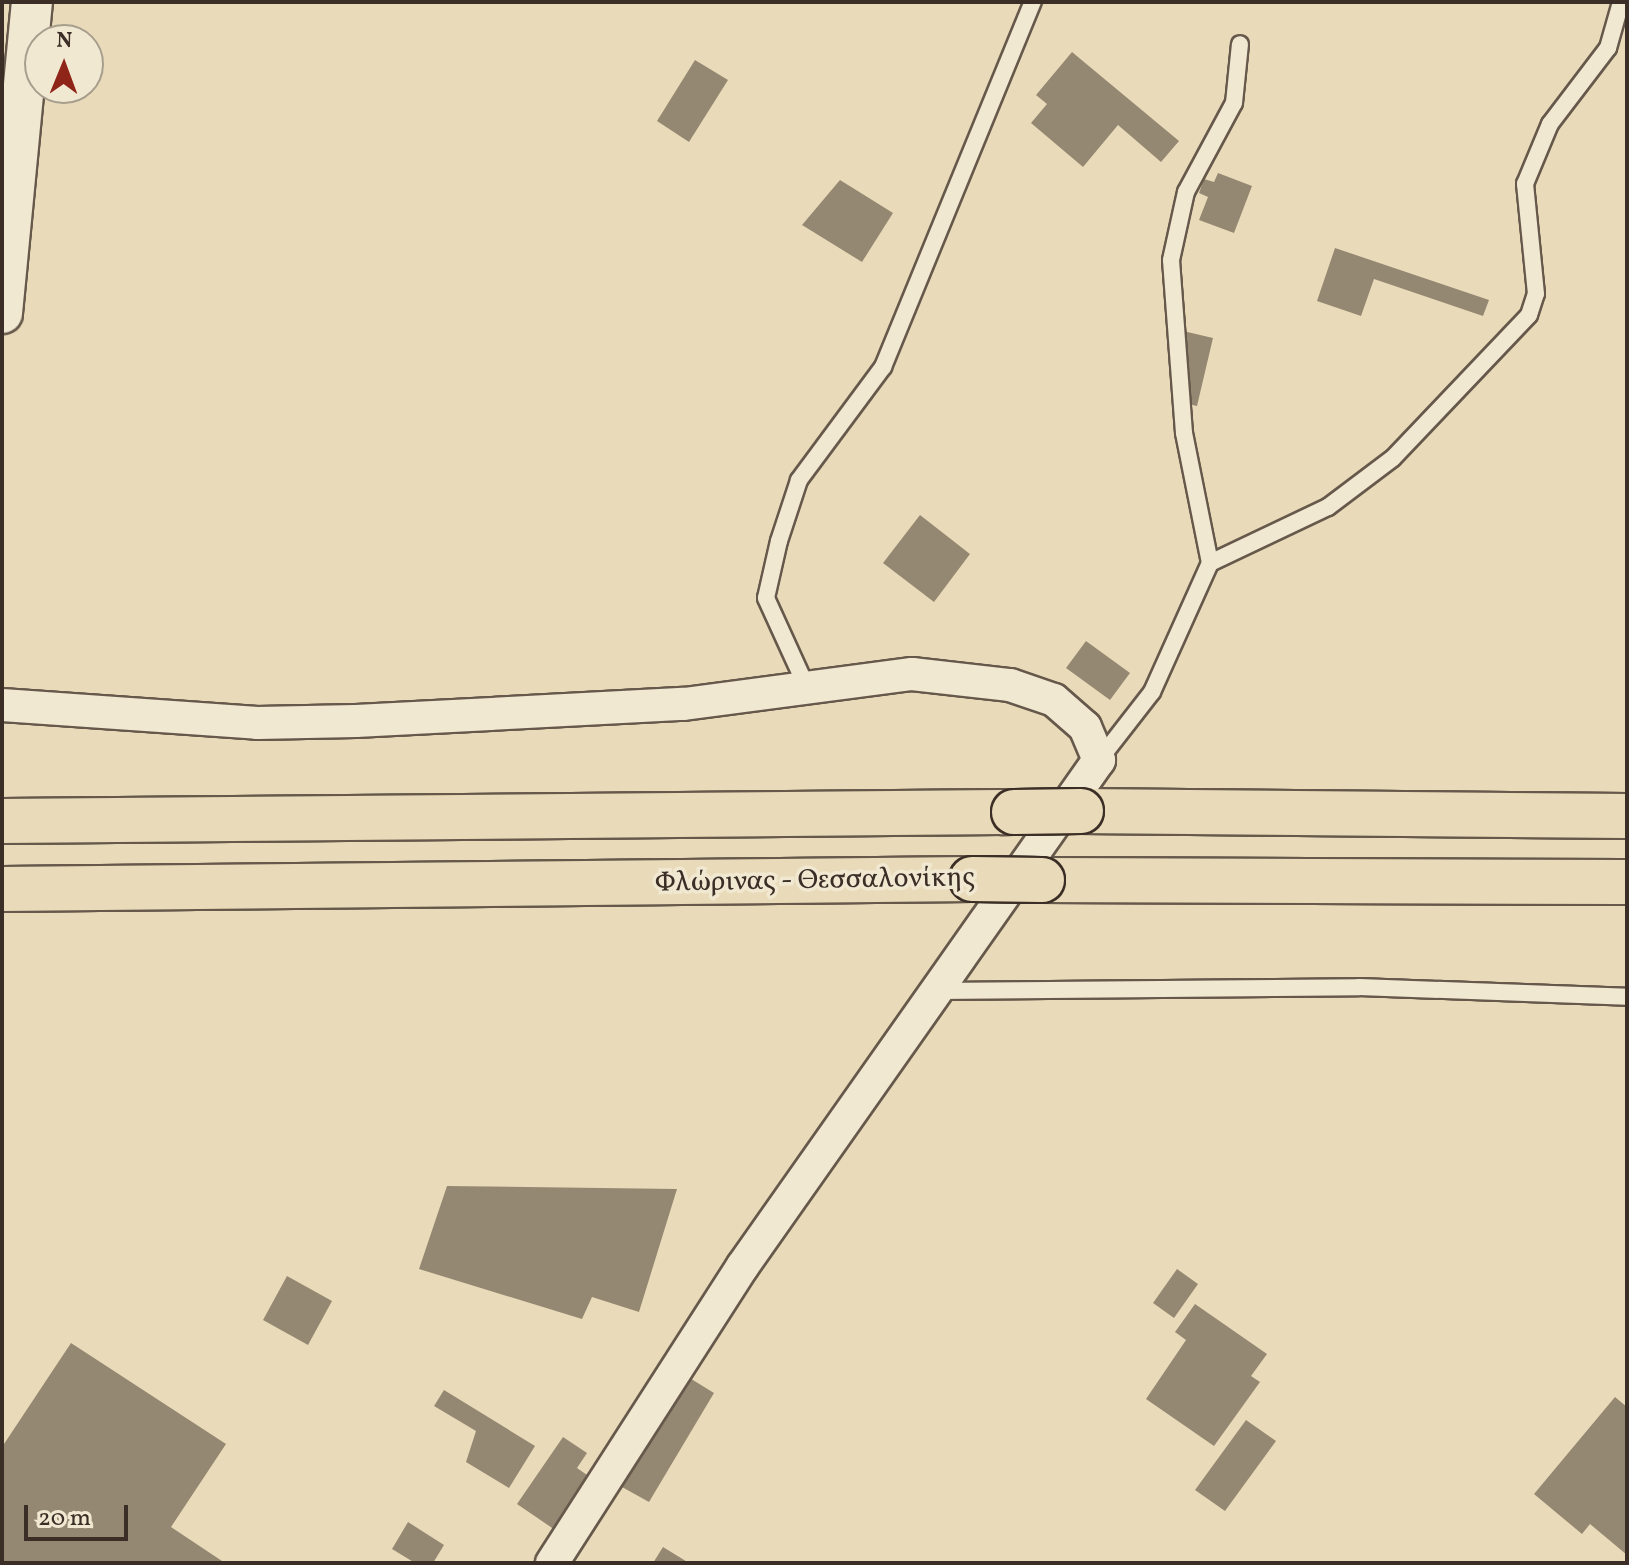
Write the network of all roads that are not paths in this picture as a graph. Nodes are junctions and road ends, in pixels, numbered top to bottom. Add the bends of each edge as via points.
1 (32, 2) edge
2 (1033, 2) edge
3 (1621, 2) edge
4 (1240, 44) dead end
5 (2, 313) edge
6 (1210, 563) junction
7 (807, 688) junction
8 (2, 705) edge
9 (1099, 760) junction
10 (1627, 816) edge
11 (2, 821) edge
12 (1627, 882) edge
13 (2, 889) edge
14 (934, 991) junction
15 (1627, 997) edge
16 (552, 1563) edge

1 - 5 street
2 - 7 lane via 883,367 799,480 766,598
3 - 6 lane via 1608,48 1550,124 1525,184 1536,294 1529,315 1393,458 1328,507
4 - 6 lane via 1234,103 1186,192 1171,260 1184,433
6 - 9 lane via 1152,692
7 - 8 street via 684,704 356,721 257,723
7 - 9 street via 912,674 1010,685 1054,700 1085,727
9 - 14 street
10 - 11 main road, bridge via 1081,811
12 - 13 main road, Φλώρινας - Θεσσαλονίκης, bridge via 972,879
14 - 15 lane via 1359,987
14 - 16 street via 742,1267

